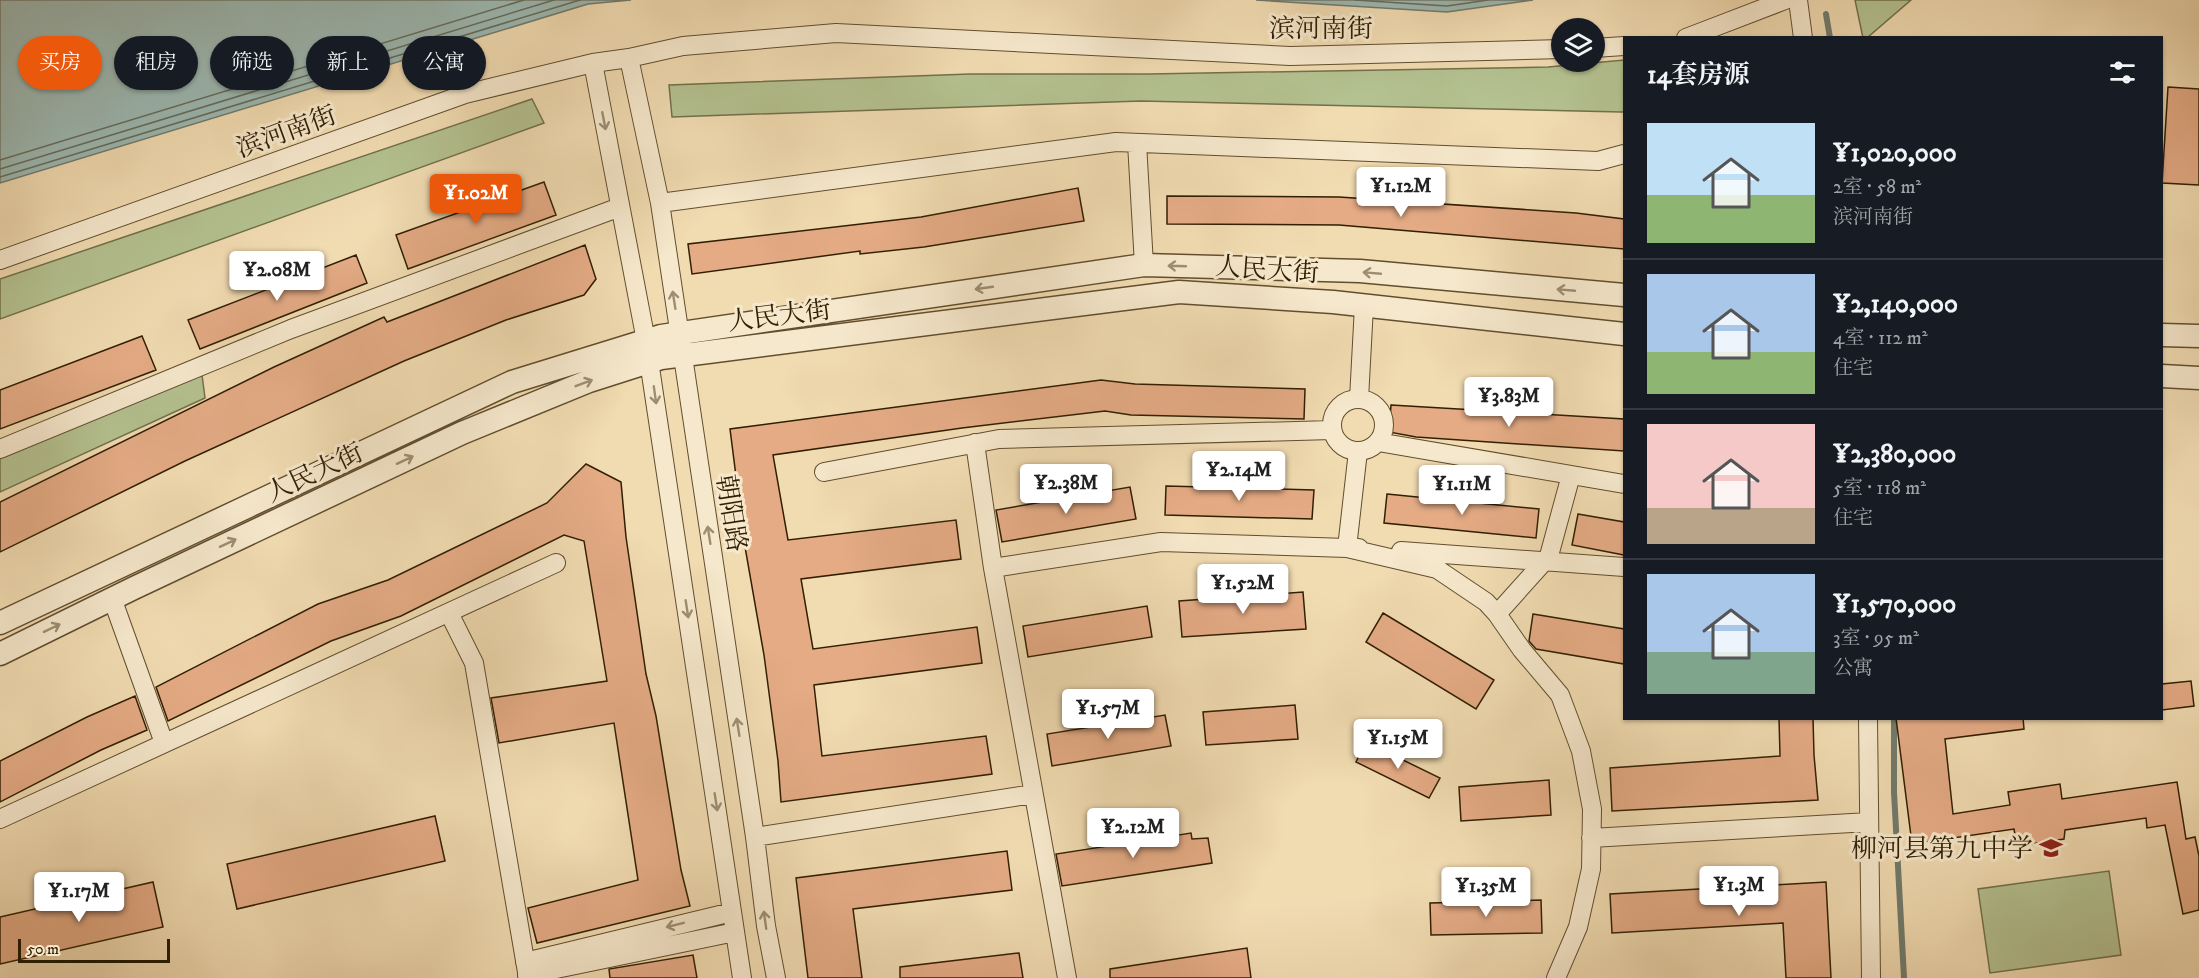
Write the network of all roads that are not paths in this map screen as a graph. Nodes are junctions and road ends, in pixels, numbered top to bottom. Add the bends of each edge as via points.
1 (1785, 0) edge
2 (1798, 0) edge
3 (1691, 36) edge
4 (1803, 36) edge
5 (1623, 46) edge
6 (1605, 47) edge
7 (1551, 50) edge
8 (629, 58) junction
9 (593, 63) junction
10 (1137, 143) junction
11 (1623, 154) edge
12 (660, 203) junction
13 (620, 207) junction
14 (0, 260) edge
15 (1144, 265) junction
16 (1623, 295) edge
17 (1364, 306) junction
18 (679, 333) junction
19 (1623, 334) edge
20 (2163, 335) edge
21 (2199, 336) edge
22 (648, 351) junction
23 (683, 356) junction
24 (2163, 376) edge
25 (2199, 378) edge
26 (1359, 399) junction
27 (1332, 430) junction
28 (1378, 441) junction
29 (975, 443) junction
30 (0, 450) edge
31 (1358, 451) junction
32 (824, 471) dead end
33 (1571, 475) junction
34 (1623, 484) edge
35 (1347, 548) junction
36 (1430, 560) junction
37 (1545, 561) junction
38 (556, 563) dead end
39 (1623, 567) edge
40 (993, 568) junction
41 (112, 598) junction
42 (449, 613) junction
43 (1497, 614) junction
44 (0, 623) edge
45 (0, 654) edge
46 (1868, 720) edge
47 (164, 743) junction
48 (1033, 794) junction
49 (0, 819) edge
50 (1869, 822) junction
51 (755, 837) junction
52 (1591, 838) junction
53 (732, 912) junction
54 (735, 932) junction
55 (526, 972) edge
56 (742, 978) edge
57 (776, 978) edge
58 (1067, 978) edge
59 (1556, 978) edge
60 (1871, 978) edge

1 - 3 street
2 - 4 street
5 - 6 street
7 - 8 street, 滨河南街 via 1290,56 836,33 683,46
8 - 9 street, 滨河南街
8 - 12 street, 朝阳路
9 -> 13 street
9 - 14 street, 滨河南街 via 465,94
10 - 11 street via 1598,161
10 - 12 street via 1116,142
10 - 15 street
18 -> 12 street, 朝阳路
13 - 22 street
13 - 30 street via 291,329
16 -> 15 street, 人民大街 via 1359,272
15 -> 18 street, 人民大街
17 - 19 street, 人民大街
17 - 23 street, 人民大街 via 1179,292
17 - 26 street
18 - 22 street, 人民大街
18 - 23 street, 朝阳路
20 - 21 street
22 - 23 street, 人民大街
41 -> 22 street, 人民大街 via 462,433 589,381
22 - 44 street, 人民大街 via 512,382
22 -> 53 street
51 -> 23 street, 朝阳路
24 - 25 street
26 - 27 street via 1338,408
26 - 28 street via 1370,401 1384,420 1384,431
27 - 29 street via 999,439
27 - 31 street via 1337,441
28 - 31 street
28 - 33 street
29 - 32 street
29 - 40 street
31 - 35 street
33 - 34 street
33 - 37 street
35 - 36 street
35 - 40 street via 1161,542
36 - 37 street
36 - 43 street
37 - 39 street
37 - 43 street
38 - 42 street
40 - 48 street
45 -> 41 street, 人民大街
41 - 47 street
42 - 47 street
42 - 55 street via 474,663
43 - 52 street via 1560,695 1581,751 1592,809
46 - 50 street
47 - 49 street
48 - 51 street
48 - 58 street
50 - 52 street
50 - 60 street
57 -> 51 street, 朝阳路
52 - 59 street via 1591,868 1578,927
53 - 54 street
53 -> 55 street
54 - 55 street
54 - 56 street

